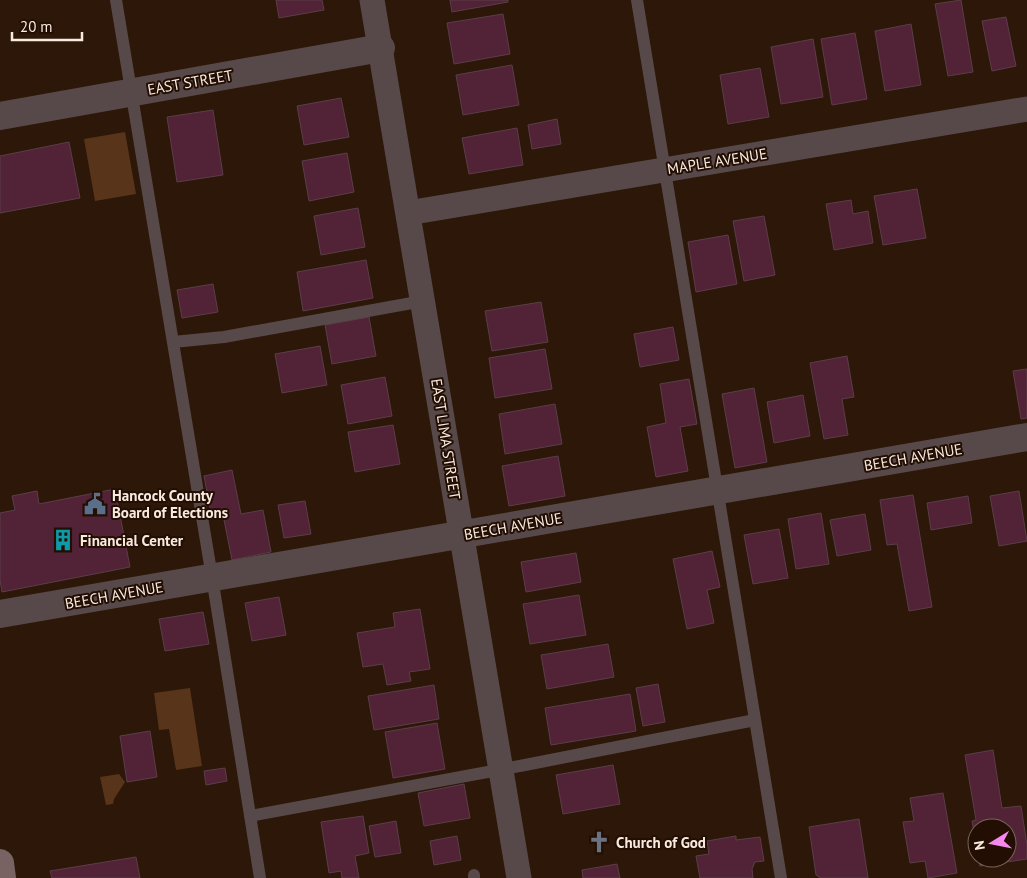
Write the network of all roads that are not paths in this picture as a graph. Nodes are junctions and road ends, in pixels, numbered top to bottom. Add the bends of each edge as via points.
1 (116, 0) edge
2 (372, 0) edge
3 (637, 0) edge
4 (381, 48) junction
5 (131, 92) junction
6 (1027, 109) edge
7 (0, 116) edge
8 (666, 170) junction
9 (408, 213) junction
10 (423, 301) junction
11 (173, 342) junction
12 (1027, 437) edge
13 (717, 490) junction
14 (462, 534) junction
15 (212, 578) junction
16 (0, 614) edge
17 (755, 720) junction
18 (500, 769) junction
19 (250, 816) junction
20 (0, 863) edge
21 (2, 878) edge
22 (260, 878) edge
23 (519, 878) edge
24 (781, 878) edge

1 - 5 lane
2 - 4 street, EAST LIMA STREET
3 - 8 lane
4 - 5 street, EAST STREET
4 - 9 street, EAST LIMA STREET
5 - 7 street, EAST STREET
5 - 11 lane
6 - 8 street, MAPLE AVENUE
8 - 9 street, MAPLE AVENUE
8 - 13 lane
9 - 10 street, EAST LIMA STREET
10 - 11 lane via 224,338
10 - 14 street, EAST LIMA STREET
11 - 15 lane
12 - 13 street, BEECH AVENUE
13 - 14 street, BEECH AVENUE
13 - 17 lane
14 - 15 street, BEECH AVENUE
14 - 18 street, EAST LIMA STREET
15 - 16 street, BEECH AVENUE
15 - 19 lane
17 - 18 lane
17 - 24 lane
18 - 19 lane
18 - 23 street, EAST LIMA STREET
19 - 22 lane
20 - 21 main road

